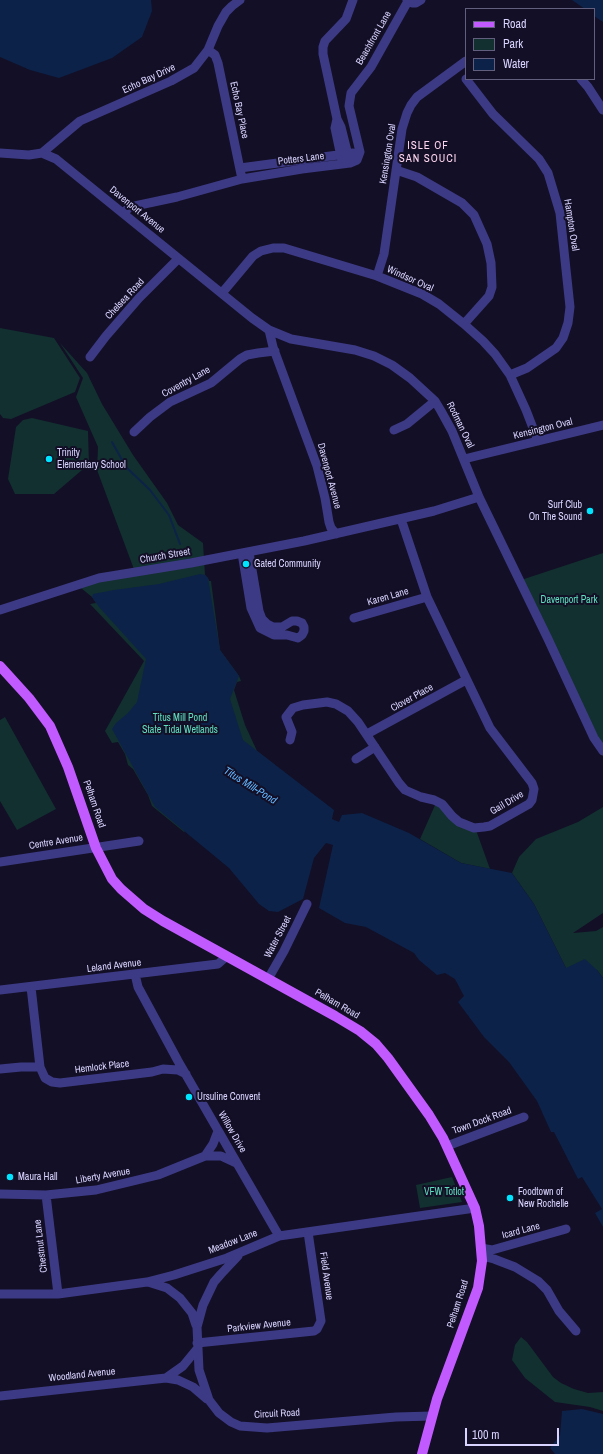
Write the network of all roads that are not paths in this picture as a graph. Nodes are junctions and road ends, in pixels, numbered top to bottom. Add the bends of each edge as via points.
1 (240, 0) edge
2 (353, 0) edge
3 (421, 0) edge
4 (407, 1) edge
5 (208, 50) junction
6 (465, 62) edge
7 (457, 68) junction
8 (465, 78) edge
9 (467, 80) edge
10 (582, 80) edge
11 (603, 110) edge
12 (0, 153) edge
13 (42, 153) junction
14 (345, 159) junction
15 (240, 168) junction
16 (396, 170) junction
17 (242, 179) junction
18 (123, 213) junction
19 (178, 259) junction
20 (377, 276) junction
21 (222, 293) junction
22 (464, 324) junction
23 (269, 330) junction
24 (275, 350) junction
25 (90, 357) dead end
26 (510, 376) junction
27 (435, 401) junction
28 (603, 425) edge
29 (394, 430) dead end
30 (134, 432) dead end
31 (538, 441) junction
32 (464, 459) junction
33 (479, 497) junction
34 (401, 519) junction
35 (336, 534) junction
36 (246, 552) junction
37 (427, 597) junction
38 (0, 610) edge
39 (354, 618) dead end
40 (0, 666) edge
41 (466, 680) junction
42 (367, 734) junction
43 (290, 740) dead end
44 (375, 747) junction
45 (603, 751) edge
46 (356, 759) dead end
47 (138, 841) dead end
48 (96, 848) junction
49 (0, 862) edge
50 (307, 904) dead end
51 (226, 956) junction
52 (135, 974) junction
53 (268, 979) junction
54 (31, 987) junction
55 (0, 990) edge
56 (173, 1050) junction
57 (40, 1067) junction
58 (163, 1068) junction
59 (0, 1070) edge
60 (186, 1074) junction
61 (524, 1117) dead end
62 (218, 1131) junction
63 (447, 1146) junction
64 (205, 1156) junction
65 (237, 1164) junction
66 (0, 1194) edge
67 (46, 1195) junction
68 (475, 1208) junction
69 (566, 1229) dead end
70 (308, 1232) junction
71 (279, 1236) junction
72 (482, 1252) junction
73 (240, 1253) junction
74 (147, 1282) junction
75 (0, 1294) edge
76 (58, 1294) junction
77 (320, 1324) joint
78 (197, 1327) junction
79 (576, 1331) dead end
80 (197, 1346) junction
81 (166, 1378) junction
82 (0, 1396) edge
83 (208, 1400) junction
84 (432, 1416) junction
85 (422, 1454) edge

1 - 5 street, Echo Bay Drive via 226,12
2 - 14 street via 346,19 325,41 323,47 337,119 341,127
3 - 4 street, Beachfront Lane via 416,3
4 - 14 street, Beachfront Lane via 371,67 351,93 349,106 360,152 357,160
5 - 13 street, Echo Bay Drive via 194,68 185,74 80,121
5 - 15 street, Echo Bay Place via 215,55 218,63
6 - 7 street, Kensington Oval
7 - 8 street, Hampton Oval
7 - 16 street, Kensington Oval via 416,97 411,105 402,129
9 - 26 street, Hampton Oval via 493,114 539,159 548,173 560,213 570,307 568,323 556,348
10 - 11 street
12 - 13 street
13 - 18 street, Davenport Avenue via 56,159
14 - 15 street, Potters Lane
14 - 17 street, Potters Lane
15 - 17 street, Echo Bay Place
16 - 20 street, Kensington Oval via 384,254
16 - 22 street via 417,177 462,203 474,215 487,244 492,287 489,296
17 - 18 street, Potters Lane via 130,207
18 - 19 street, Davenport Avenue
19 - 21 street, Davenport Avenue
19 - 25 street, Chelsea Road via 139,298
20 - 21 street, Windsor Oval via 297,251 273,248 253,256
20 - 22 street, Windsor Oval via 422,294
21 - 23 street, Davenport Avenue
22 - 26 street, Windsor Oval via 495,354
23 - 24 street, Davenport Avenue
23 - 27 street, Rodman Oval via 291,339 355,350 374,356 410,378
24 - 30 street, Coventry Lane via 258,352 240,359 211,383 170,402
24 - 35 street, Davenport Avenue via 317,466 329,522
26 - 31 street, Windsor Oval
27 - 29 street via 408,424
27 - 32 street, Rodman Oval
28 - 31 street, Kensington Oval
31 - 32 street, Kensington Oval
32 - 33 street, Rodman Oval
33 - 34 street
33 - 45 street via 594,738
34 - 35 street
34 - 37 street, Gail Drive
35 - 36 street, Church Street
36 - 36 street via 251,608 260,628 274,635 298,638 304,631 302,623 292,621 282,627 273,627 262,619
36 - 38 street, Church Street via 99,578
37 - 39 street, Karen Lane
37 - 41 street, Gail Drive
40 - 48 main road, Pelham Road via 50,726 68,767
41 - 42 street, Clover Place
41 - 44 street, Gail Drive via 490,728 532,783 534,795 529,804 490,826 468,826 459,822 442,804 406,790 399,784
42 - 43 street, Gail Drive via 348,711 327,702 293,708 286,717 292,732
42 - 44 street, Gail Drive
44 - 46 street
47 - 48 street, Centre Avenue
48 - 49 street, Centre Avenue
48 - 51 main road, Pelham Road via 112,879 144,909
50 - 53 street, Water Street
51 - 52 street, Leland Avenue via 218,964
51 - 53 main road, Pelham Road
52 - 54 street, Leland Avenue
52 - 56 street, Willow Drive via 138,988
53 - 63 main road, Pelham Road via 336,1016 376,1044 430,1115
54 - 55 street, Leland Avenue
54 - 57 street
56 - 58 street
56 - 60 street, Willow Drive
57 - 58 street, Hemlock Place via 45,1078 60,1083 152,1072
57 - 59 street
58 - 60 street, Hemlock Place
60 - 62 street, Willow Drive
61 - 63 street, Town Dock Road
62 - 64 street via 214,1144
62 - 65 street, Willow Drive
63 - 68 main road, Pelham Road
64 - 65 street, Liberty Avenue via 221,1156
64 - 67 street, Liberty Avenue via 134,1182 96,1190
65 - 71 street, Willow Drive
66 - 67 street, Liberty Avenue
67 - 76 street, Chestnut Lane
68 - 70 street, Meadow Lane
68 - 72 main road, Pelham Road
69 - 72 street, Icard Lane
70 - 71 street, Meadow Lane
70 - 77 street, Field Avenue
71 - 73 street, Meadow Lane
72 - 79 street via 538,1281
72 - 84 main road, Pelham Road via 478,1288
73 - 74 street, Meadow Lane
73 - 78 street, Circuit Road via 214,1282 205,1299
74 - 76 street, Meadow Lane
74 - 78 street, Circuit Road via 167,1288 180,1298 192,1313
75 - 76 street, Meadow Lane
77 - 80 street, Parkview Avenue via 314,1331
78 - 80 street, Circuit Road
80 - 81 street, Woodland Avenue via 183,1366
80 - 83 street, Circuit Road via 199,1370
81 - 82 street, Woodland Avenue
81 - 83 street, Woodland Avenue via 193,1386
83 - 84 street, Circuit Road via 231,1422 251,1427
84 - 85 main road, Pelham Road

